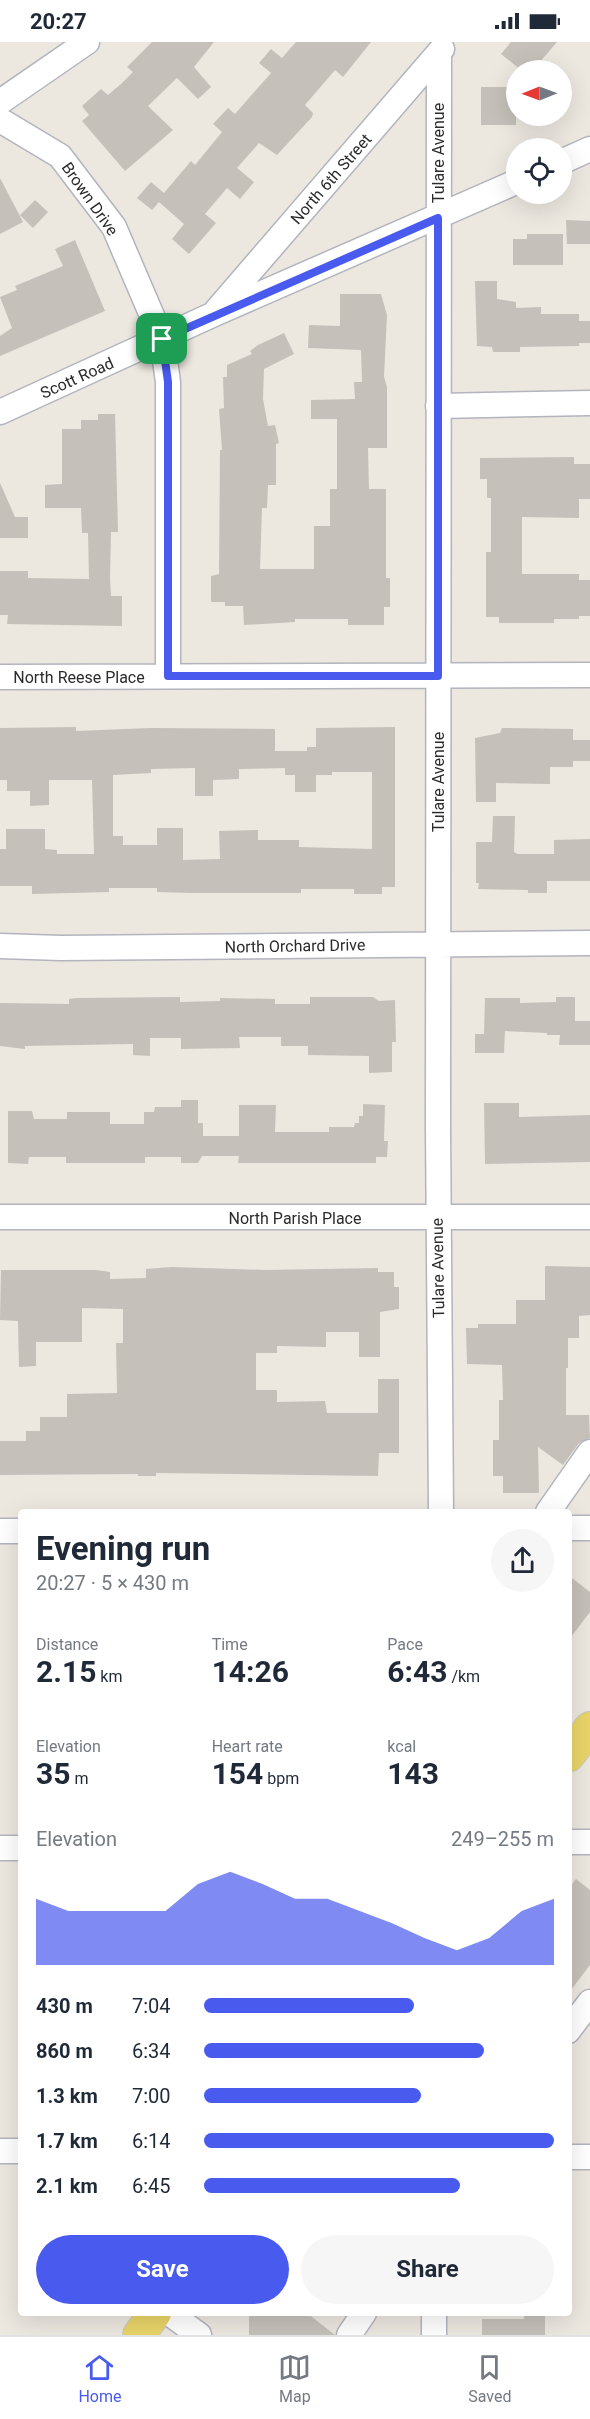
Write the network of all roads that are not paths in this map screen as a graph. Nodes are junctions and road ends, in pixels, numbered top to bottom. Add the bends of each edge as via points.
1 (87, 42) edge
2 (444, 47) edge
3 (0, 102) edge
4 (0, 120) edge
5 (590, 149) edge
6 (572, 157) edge
7 (506, 187) edge
8 (438, 218) junction
9 (212, 315) junction
10 (162, 339) junction
11 (590, 403) edge
12 (438, 406) junction
13 (0, 412) edge
14 (590, 675) edge
15 (168, 676) junction
16 (438, 676) junction
17 (0, 677) edge
18 (590, 943) edge
19 (438, 944) junction
20 (0, 946) edge
21 (0, 1217) edge
22 (590, 1217) edge
23 (438, 1219) junction
24 (590, 1452) edge
25 (441, 1509) edge
26 (550, 1509) edge
27 (572, 1528) edge
28 (590, 1528) edge
29 (0, 1531) edge
30 (18, 1531) edge
31 (590, 1728) edge
32 (572, 1751) edge
33 (572, 1842) edge
34 (590, 1842) edge
35 (0, 1848) edge
36 (18, 1848) edge
37 (590, 2002) edge
38 (572, 2026) edge
39 (0, 2151) edge
40 (18, 2151) edge
41 (572, 2157) edge
42 (590, 2157) edge
43 (153, 2316) edge
44 (174, 2316) edge
45 (362, 2316) edge
46 (434, 2316) edge
47 (139, 2335) edge
48 (200, 2335) edge
49 (349, 2335) edge
50 (434, 2335) edge

1 - 3 street
2 - 8 street, Tulare Avenue
2 - 9 street, North 6th Street
4 - 10 street, Brown Drive via 60,156 114,227
5 - 6 street
7 - 8 street, Scott Road
8 - 9 street, Scott Road
8 - 12 street, Tulare Avenue
9 - 10 street, Scott Road
10 - 13 street, Scott Road
10 - 15 street via 168,382
11 - 12 street
12 - 16 street, Tulare Avenue
14 - 16 street, North Reese Place
15 - 16 street, North Reese Place
15 - 17 street, North Reese Place
16 - 19 street, Tulare Avenue
18 - 19 street, North Orchard Drive
19 - 20 street, North Orchard Drive
19 - 23 street, Tulare Avenue
21 - 23 street, North Parish Place
22 - 23 street, North Parish Place
23 - 25 street, Tulare Avenue
24 - 26 street
27 - 28 street
29 - 30 street
31 - 32 main road
33 - 34 street
35 - 36 street
37 - 38 street
39 - 40 street
41 - 42 street
43 - 47 main road
44 - 48 street
45 - 49 street
46 - 50 street

